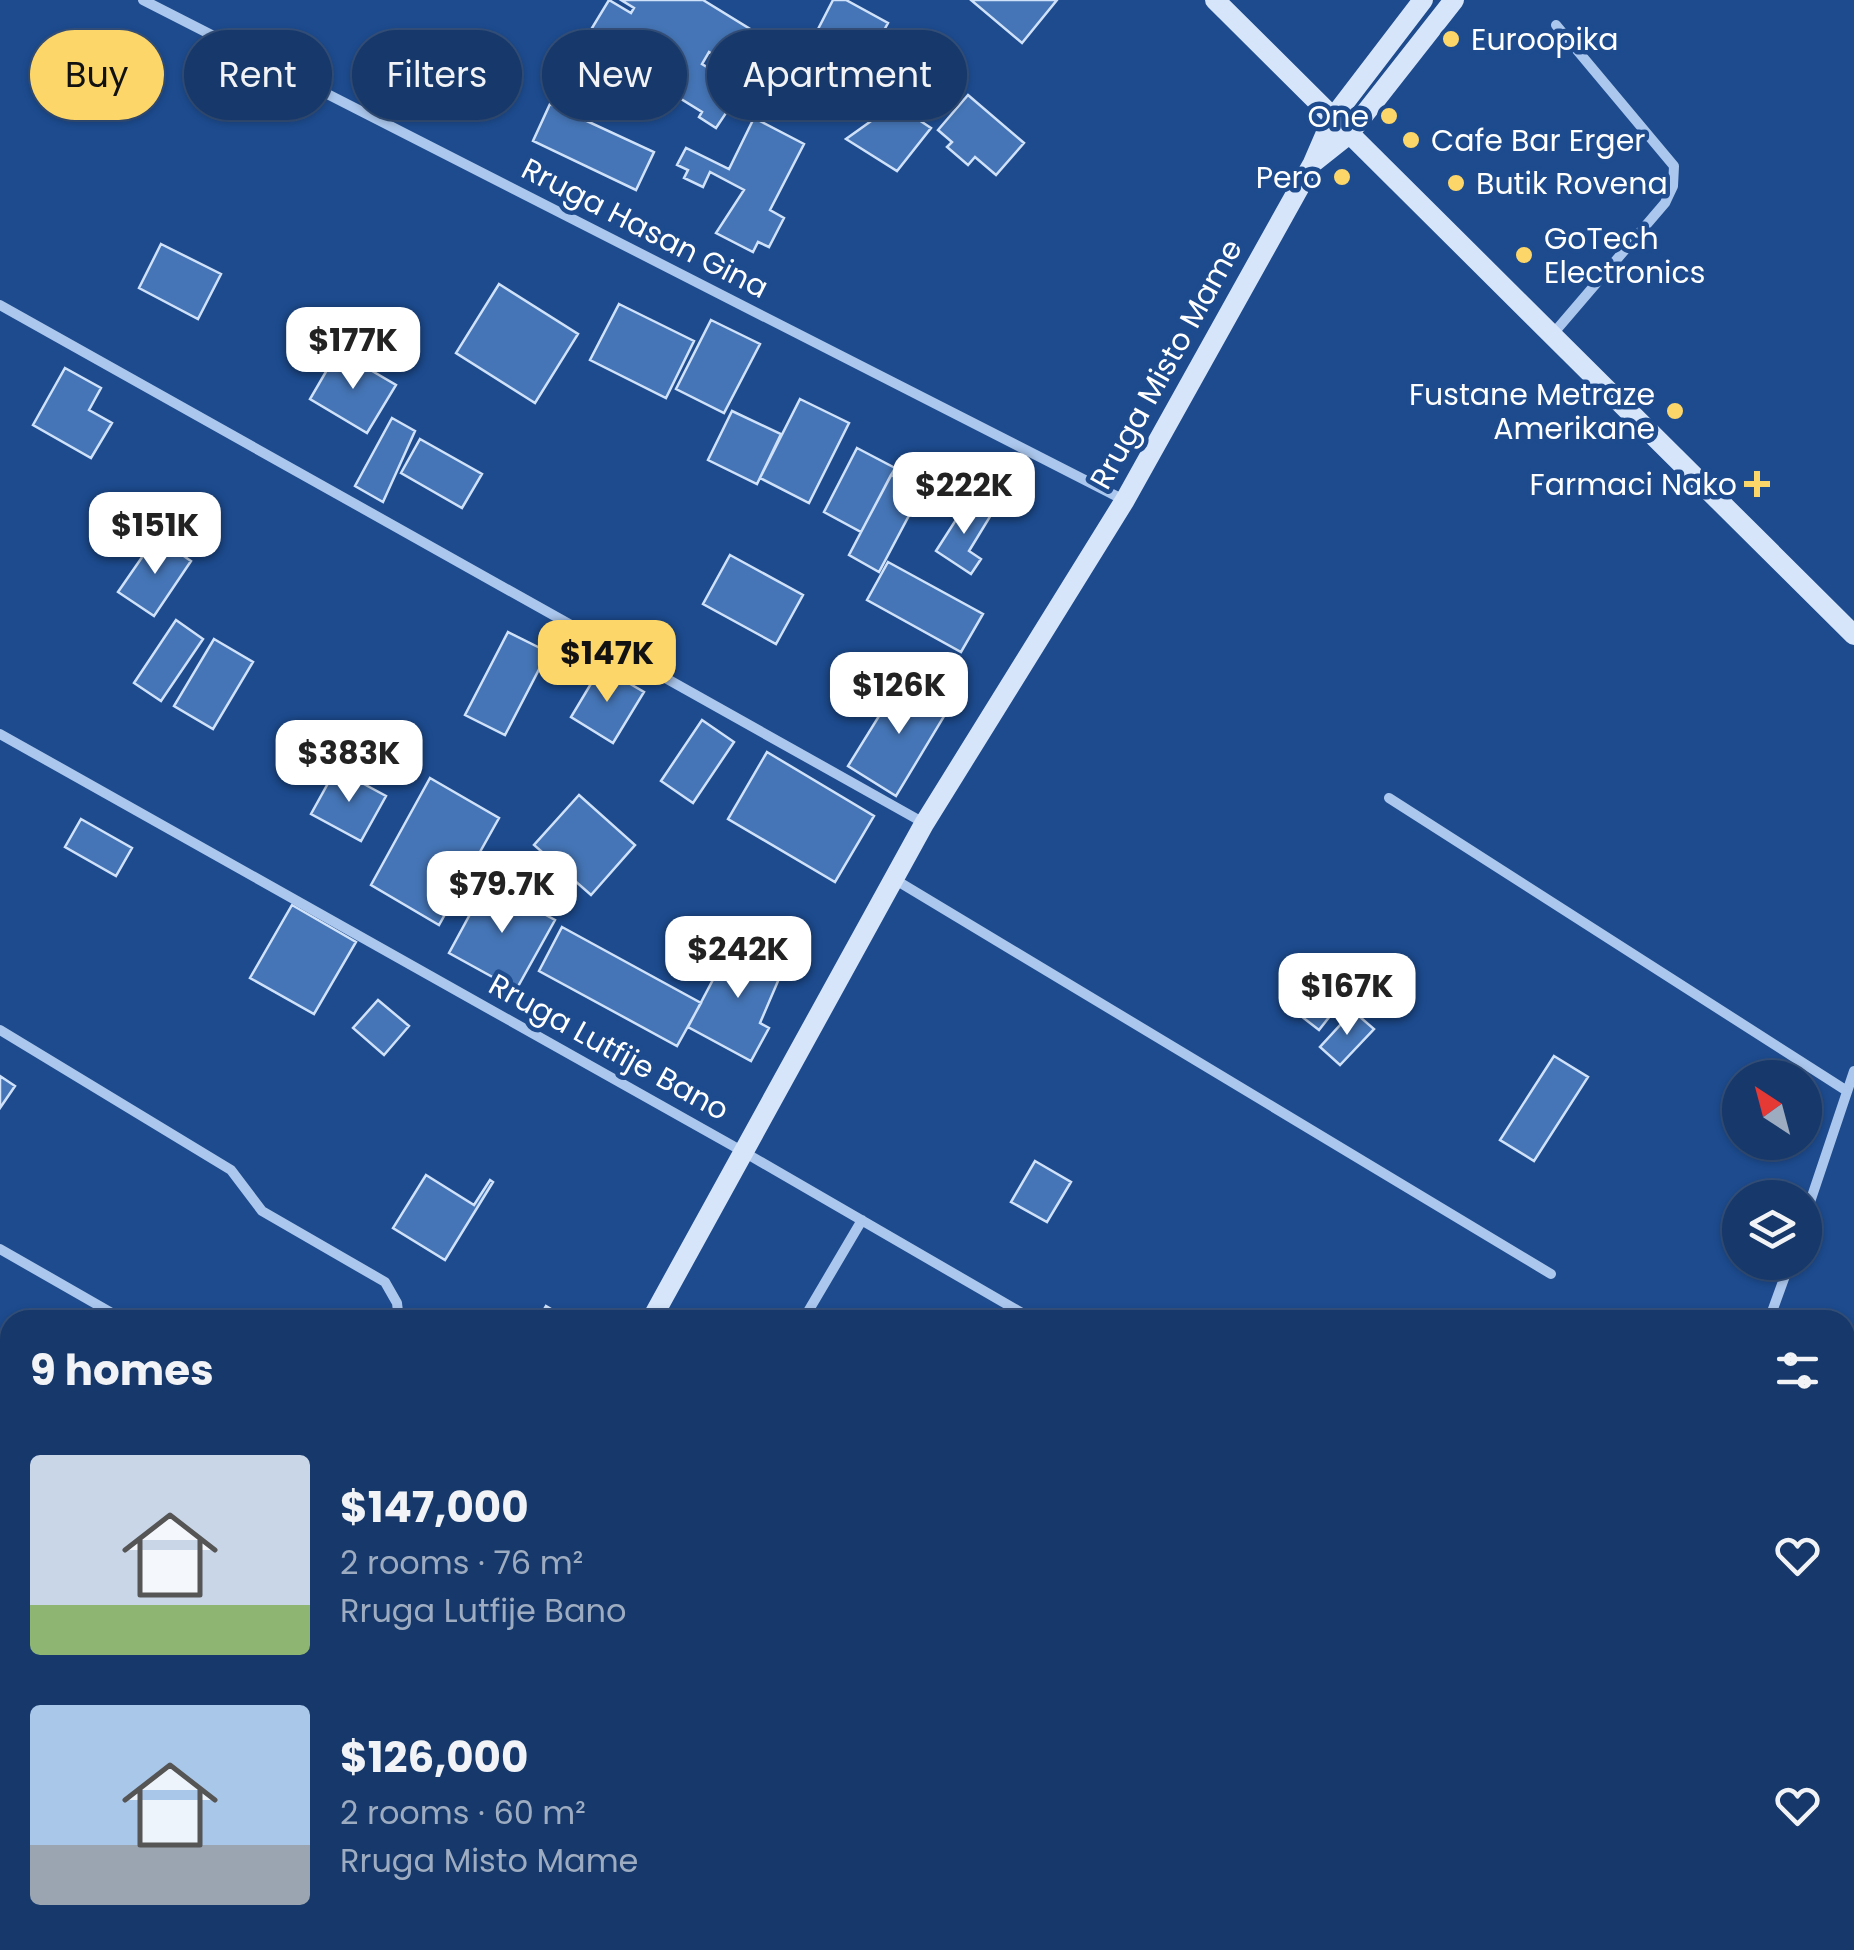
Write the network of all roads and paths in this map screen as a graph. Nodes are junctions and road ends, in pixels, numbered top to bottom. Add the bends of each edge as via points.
1 (142, 0) edge
2 (1215, 0) edge
3 (1423, 0) edge
4 (1454, 0) edge
5 (1556, 25) dead end
6 (1332, 119) junction
7 (1348, 135) junction
8 (1313, 163) junction
9 (0, 306) edge
10 (1552, 336) junction
11 (1125, 500) junction
12 (1854, 635) edge
13 (0, 734) edge
14 (1389, 798) dead end
15 (924, 824) junction
16 (894, 879) junction
17 (0, 1030) edge
18 (1854, 1071) edge
19 (1847, 1090) junction
20 (742, 1151) junction
21 (1817, 1180) edge
22 (862, 1220) junction
23 (0, 1250) edge
24 (1550, 1274) dead end
25 (1783, 1280) edge
26 (106, 1310) edge
27 (398, 1310) edge
28 (656, 1310) edge
29 (810, 1310) edge
30 (1017, 1310) edge
31 (1773, 1310) edge

1 - 11 street, Rruga Hasan Gina
2 - 6 street
3 - 6 street, Rruga Misto Mame
4 - 7 street, Rruga Misto Mame
5 - 10 street via 1674,166 1665,203
6 - 7 street
6 - 8 street, Rruga Misto Mame
7 - 8 street, Rruga Misto Mame
7 - 10 street
8 - 11 street, Rruga Misto Mame
9 - 15 street
10 - 12 street
11 - 15 street, Rruga Misto Mame
13 - 20 street, Rruga Lutfije Bano
14 - 19 street
15 - 16 street, Rruga Misto Mame
16 - 20 street, Rruga Misto Mame
16 - 24 street
17 - 27 street via 231,1170 262,1211 385,1282
18 - 19 street
19 - 21 street
20 - 22 street, Rruga Lutfije Bano
20 - 28 street, Rruga Misto Mame
22 - 29 street
22 - 30 street, Rruga Lutfije Bano
23 - 26 street
25 - 31 street

